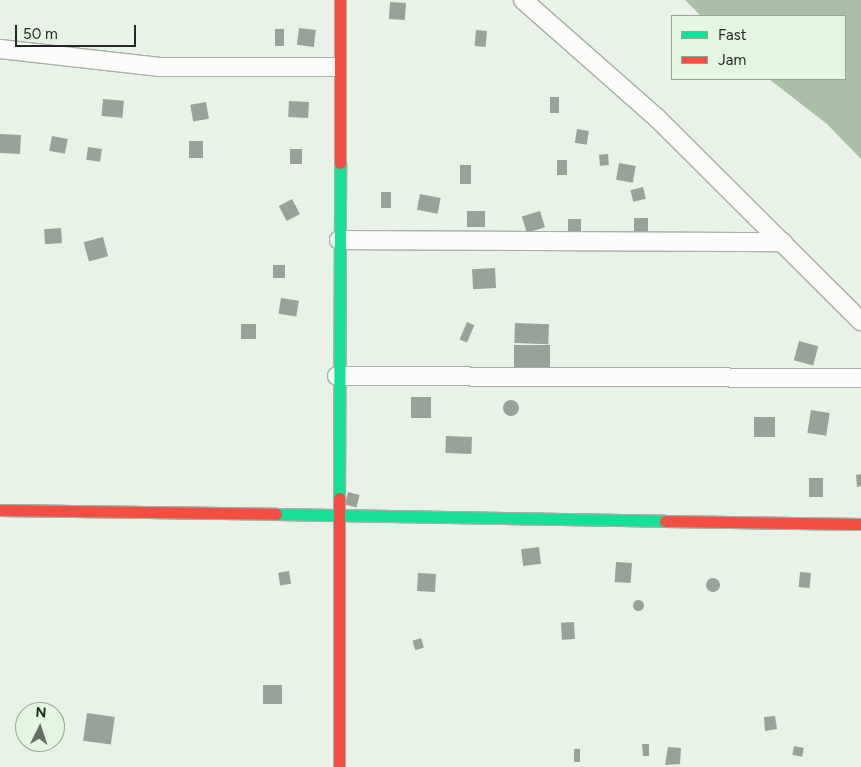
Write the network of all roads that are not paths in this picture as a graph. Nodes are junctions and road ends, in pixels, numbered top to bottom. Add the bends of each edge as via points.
1 (340, 0) edge
2 (523, 0) edge
3 (0, 49) edge
4 (337, 66) junction
5 (339, 240) junction
6 (783, 242) junction
7 (861, 322) edge
8 (337, 376) junction
9 (861, 378) edge
10 (0, 510) edge
11 (337, 513) junction
12 (861, 524) edge
13 (339, 767) edge

1 - 4 street
2 - 6 street via 651,112
3 - 4 street via 160,67
4 - 5 street
5 - 6 street
5 - 8 street
6 - 7 street
8 - 9 street
8 - 11 street
10 - 11 street
11 - 12 street
11 - 13 street

